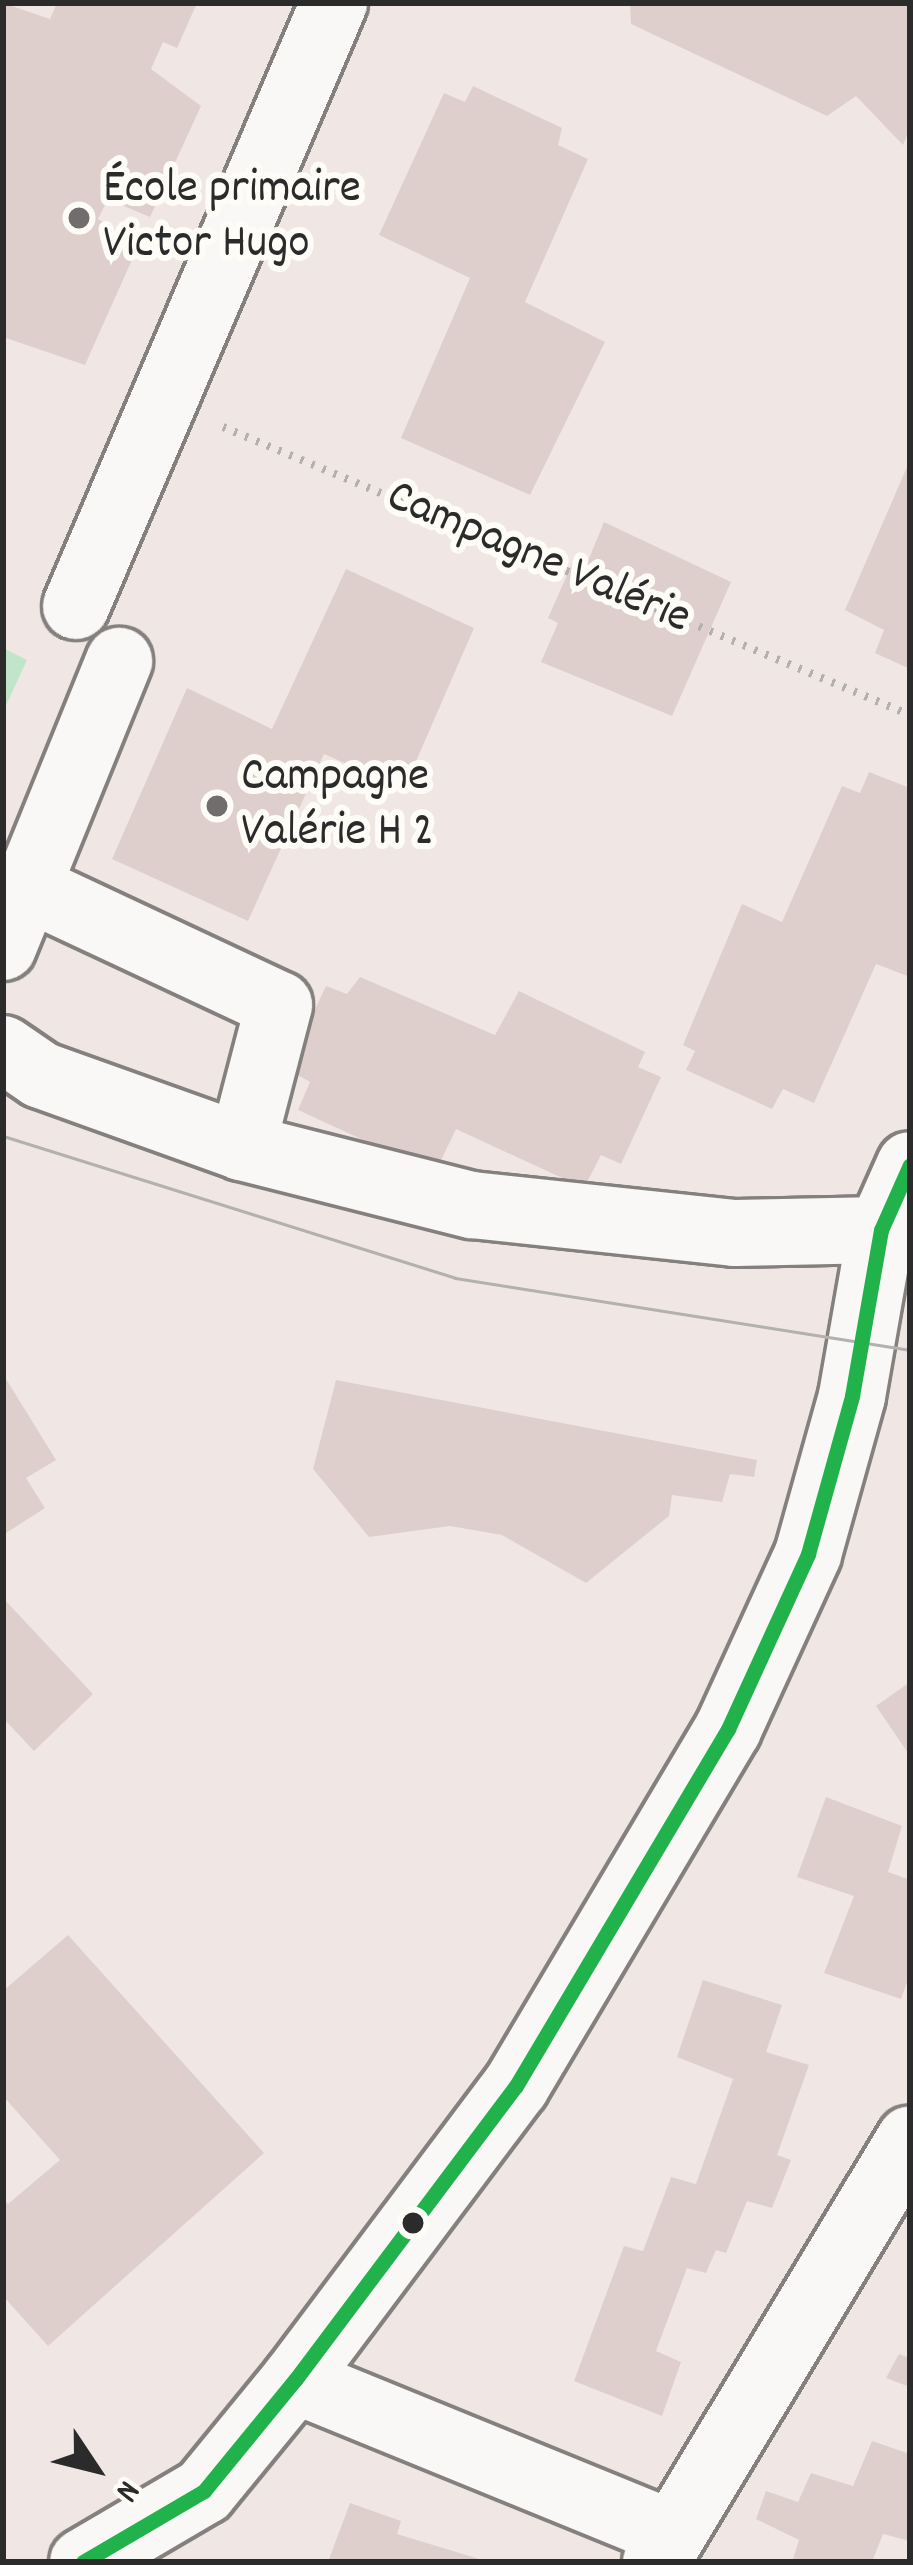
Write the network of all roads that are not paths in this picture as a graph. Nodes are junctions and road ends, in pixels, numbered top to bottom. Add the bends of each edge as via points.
1 (334, 3) edge
2 (76, 606) dead end
3 (119, 661) dead end
4 (27, 887) junction
5 (3, 946) edge
6 (3, 1049) edge
7 (242, 1147) junction
8 (910, 1165) edge
9 (881, 1230) junction
10 (910, 2139) edge
11 (295, 2380) junction
12 (205, 2491) junction
13 (662, 2547) edge
14 (83, 2562) edge
15 (160, 2562) edge

1 - 2 street
3 - 4 street
4 - 5 street
4 - 7 street via 279,1005
6 - 7 street via 41,1075
7 - 9 street via 472,1204 734,1233
8 - 9 street
9 - 11 street via 852,1396 808,1554 728,1730 517,2086
10 - 13 street
11 - 12 street
11 - 13 street
12 - 14 street
12 - 15 street

